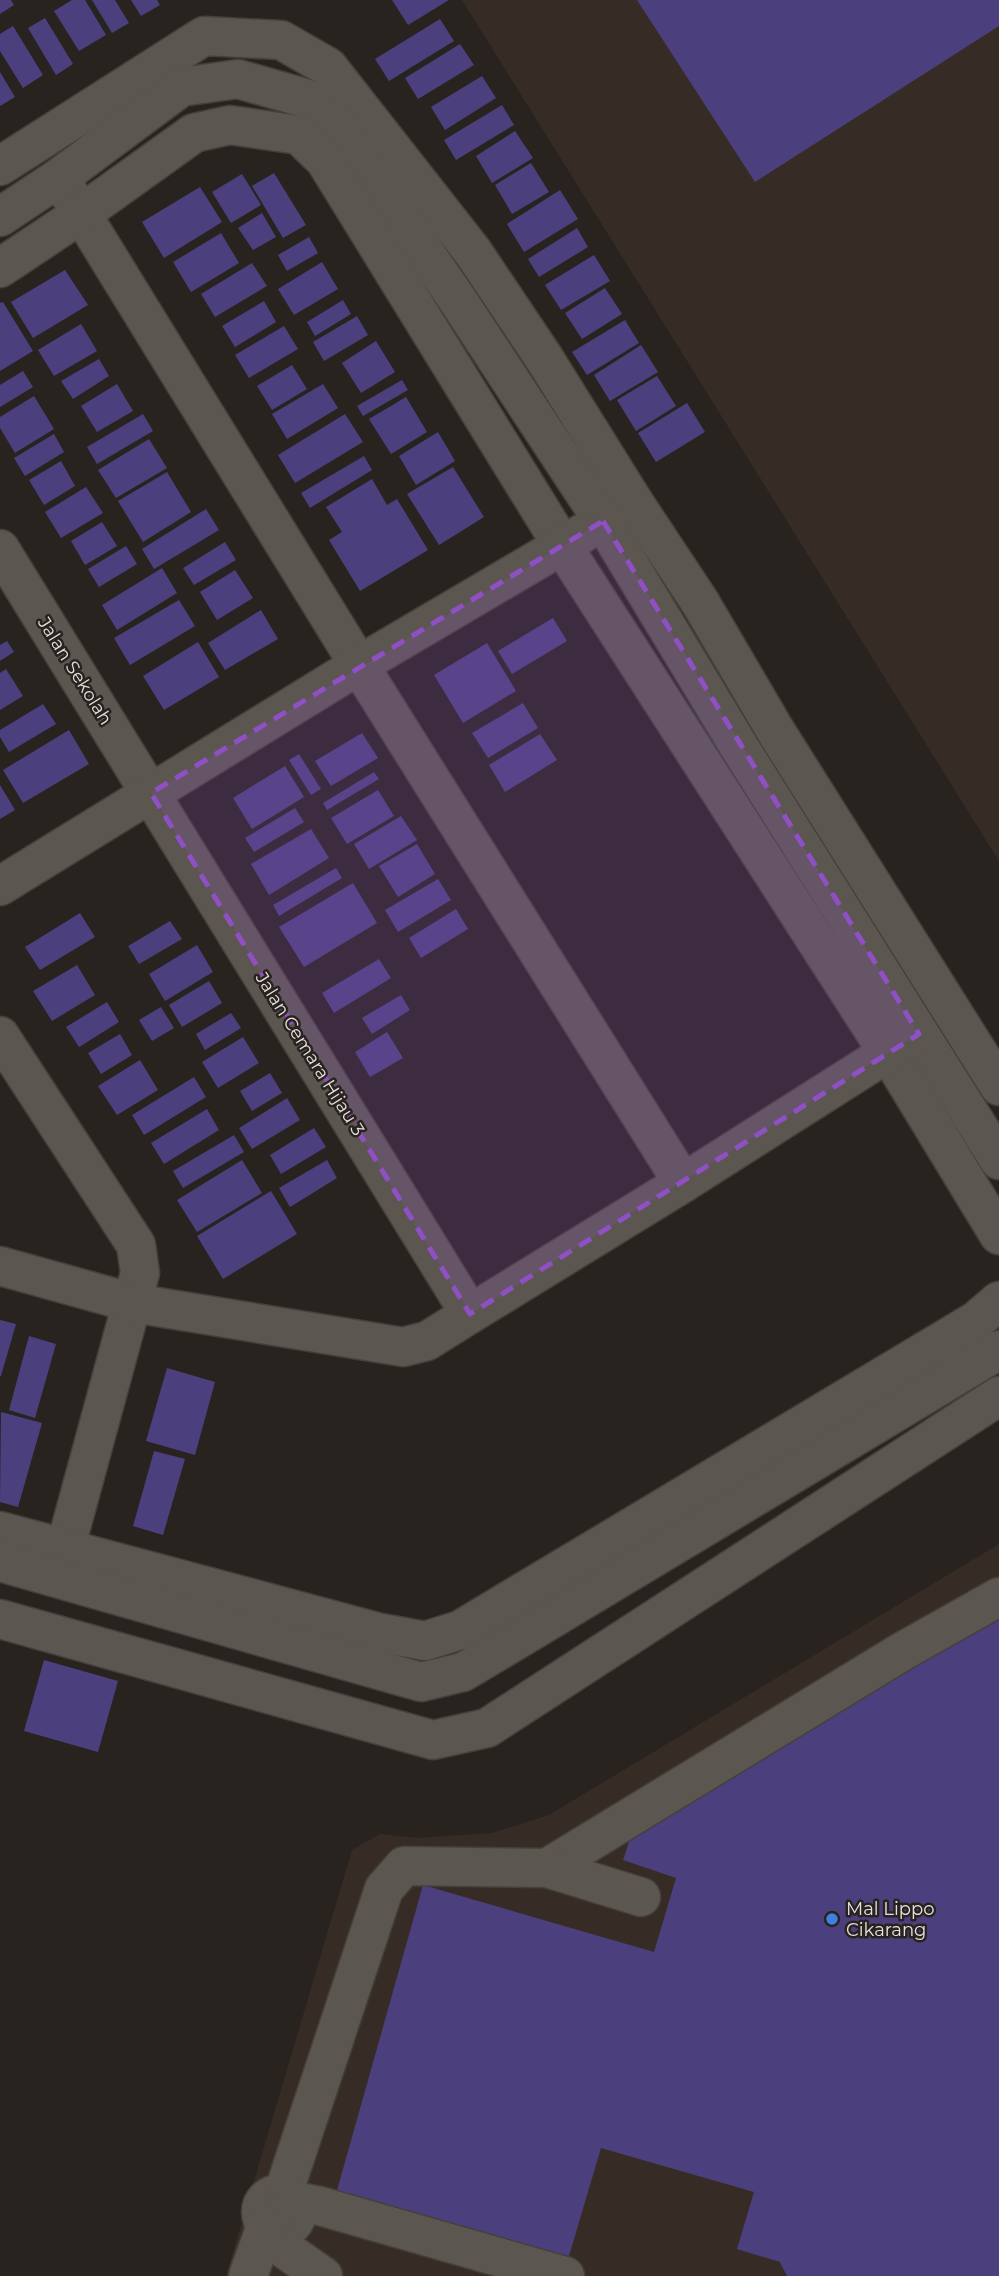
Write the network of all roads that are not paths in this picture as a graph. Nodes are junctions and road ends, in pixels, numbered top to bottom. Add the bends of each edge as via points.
1 (0, 166) edge
2 (60, 177) junction
3 (81, 214) junction
4 (0, 217) edge
5 (473, 252) junction
6 (0, 268) edge
7 (438, 271) junction
8 (603, 522) junction
9 (562, 545) junction
10 (0, 549) edge
11 (359, 666) junction
12 (775, 730) junction
13 (740, 748) junction
14 (151, 793) junction
15 (0, 886) edge
16 (0, 1036) edge
17 (904, 1044) junction
18 (999, 1086) edge
19 (999, 1160) edge
20 (683, 1183) junction
21 (999, 1235) edge
22 (0, 1266) edge
23 (999, 1301) edge
24 (133, 1303) junction
25 (470, 1314) junction
26 (999, 1350) edge
27 (999, 1396) edge
28 (0, 1531) edge
29 (0, 1562) edge
30 (61, 1564) junction
31 (999, 1597) edge
32 (0, 1619) edge
33 (46, 1632) junction
34 (547, 1868) junction
35 (641, 1897) dead end
36 (281, 2229) edge
37 (557, 2275) edge
38 (248, 2276) edge
39 (323, 2276) edge

1 - 5 street via 204,36 281,40 328,67
2 - 3 street
2 - 4 street
2 - 7 street via 181,87 238,79 308,99 338,127
3 - 6 street
3 - 9 street via 194,133 230,125 299,135 325,160
3 - 11 street
5 - 7 street
5 - 12 street via 700,602
7 - 8 street
8 - 9 street
8 - 13 street
9 - 11 street
9 - 17 street
10 - 14 street, Jalan Sekolah
11 - 14 street
11 - 20 street
12 - 13 street
12 - 18 street
13 - 17 street
14 - 15 street
14 - 25 street, Jalan Cemara Hijau 3
16 - 24 street via 136,1245 139,1273
17 - 19 street
17 - 20 street
17 - 21 street
20 - 25 street
22 - 24 street
23 - 30 street via 977,1320 472,1623 425,1641
24 - 25 street via 403,1347 427,1340
24 - 30 street
26 - 30 street via 463,1672 421,1682
27 - 33 street via 487,1728 433,1740
28 - 30 street
29 - 30 street
30 - 33 street
31 - 34 street via 907,1658
32 - 33 street
34 - 35 street
34 - 36 street via 404,1866 384,1889
36 - 37 street via 348,2214
36 - 38 street
36 - 39 street

